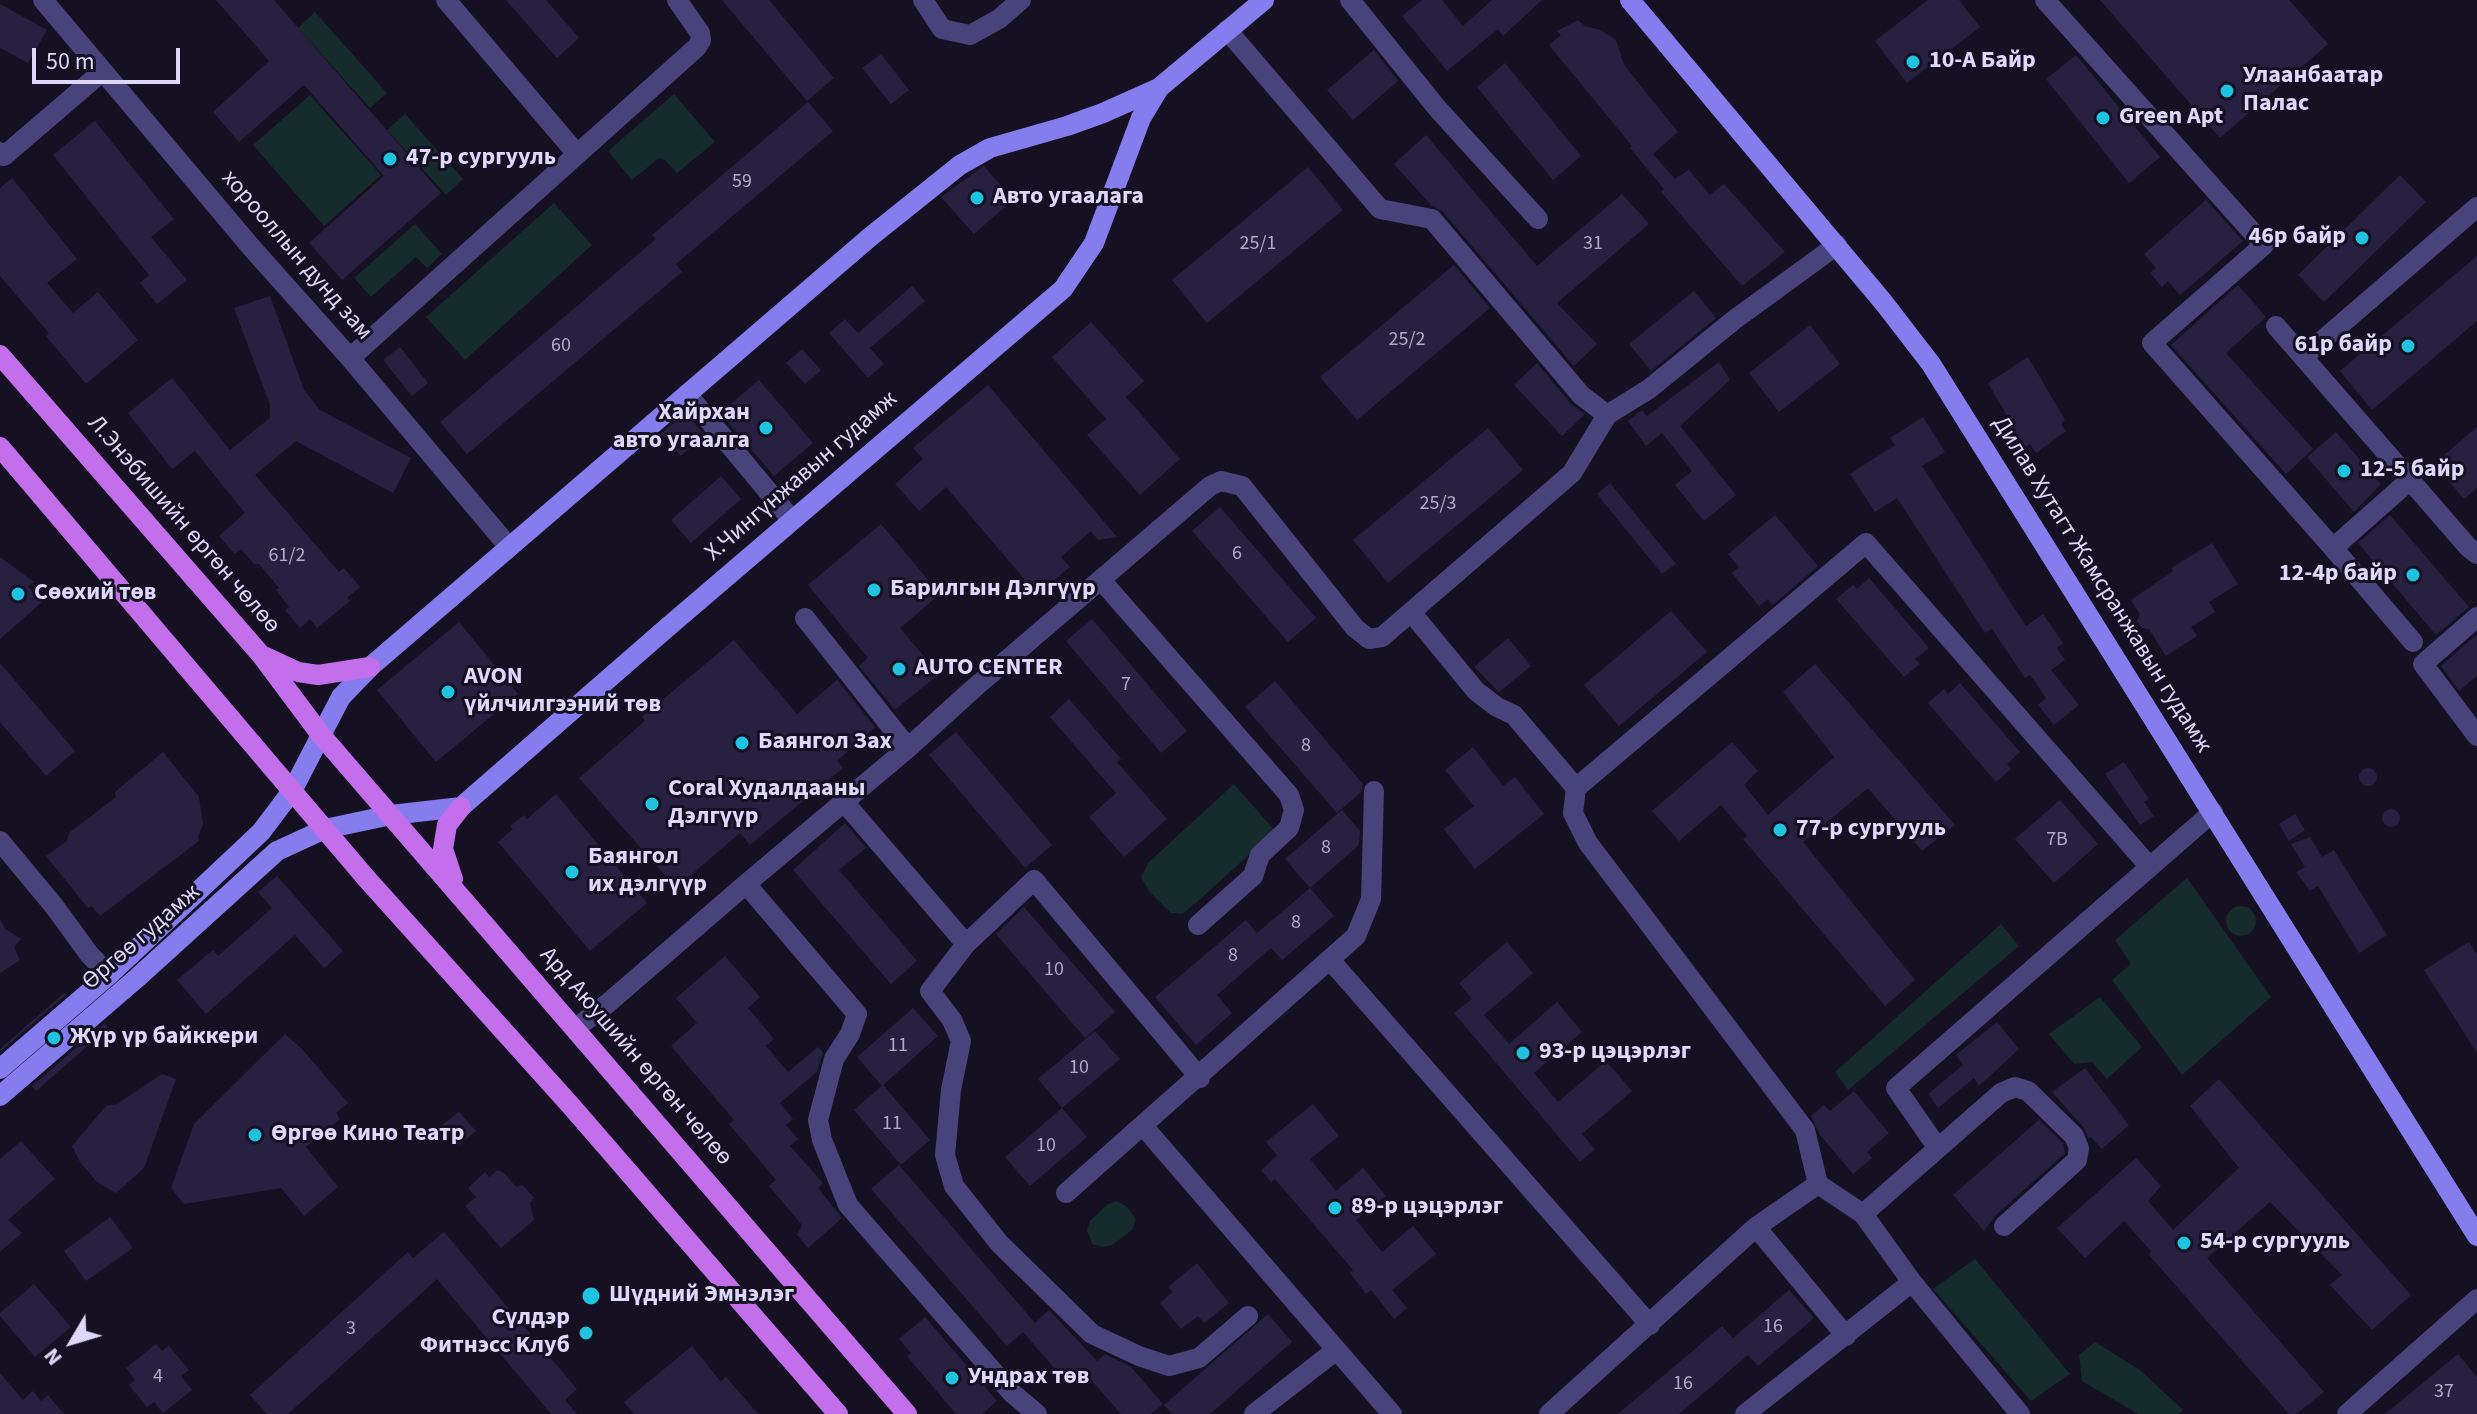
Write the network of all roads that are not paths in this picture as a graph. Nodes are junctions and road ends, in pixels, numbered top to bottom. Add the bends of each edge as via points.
1 (43, 0) edge
2 (446, 0) edge
3 (677, 0) edge
4 (923, 0) edge
5 (1021, 0) edge
6 (1264, 0) edge
7 (1350, 0) edge
8 (1630, 0) edge
9 (2045, 0) edge
10 (1227, 30) junction
11 (103, 71) junction
12 (1159, 88) junction
13 (0, 152) edge
14 (577, 154) junction
15 (2477, 207) edge
16 (1538, 219) dead end
17 (1837, 245) junction
18 (2276, 326) dead end
19 (0, 355) edge
20 (2303, 357) junction
21 (350, 358) junction
22 (687, 394) junction
23 (1607, 415) junction
24 (0, 447) edge
25 (2410, 480) junction
26 (792, 520) junction
27 (509, 547) junction
28 (2333, 548) junction
29 (2477, 554) edge
30 (1101, 580) junction
31 (1411, 612) junction
32 (2477, 617) edge
33 (805, 618) dead end
34 (2413, 642) dead end
35 (262, 656) junction
36 (370, 667) junction
37 (321, 735) junction
38 (2477, 736) edge
39 (908, 748) junction
40 (1576, 788) junction
41 (292, 791) junction
42 (1374, 791) dead end
43 (844, 802) junction
44 (461, 807) junction
45 (2213, 812) junction
46 (391, 815) junction
47 (325, 829) junction
48 (0, 841) edge
49 (2149, 866) junction
50 (746, 884) junction
51 (456, 890) junction
52 (1198, 925) dead end
53 (966, 944) junction
54 (1331, 961) junction
55 (109, 975) junction
56 (576, 1028) junction
57 (0, 1069) edge
58 (1200, 1078) junction
59 (0, 1096) edge
60 (1144, 1127) junction
61 (1937, 1147) junction
62 (1818, 1184) junction
63 (1066, 1193) dead end
64 (1863, 1214) junction
65 (2004, 1226) dead end
66 (1756, 1227) junction
67 (2477, 1236) edge
68 (1912, 1282) junction
69 (2477, 1299) edge
70 (1248, 1316) dead end
71 (1650, 1325) junction
72 (1846, 1336) junction
73 (1335, 1351) junction
74 (838, 1414) edge
75 (907, 1414) edge
76 (1037, 1414) edge
77 (1254, 1414) edge
78 (1392, 1414) edge
79 (1549, 1414) edge
80 (1745, 1414) edge
81 (2020, 1414) edge
82 (2347, 1414) edge

1 - 11 street, хорооллын дунд зам
2 - 14 street
3 - 14 street via 700,33 697,47
4 - 5 street via 942,29 970,35
6 - 10 main road, Х.Чингүнжавын гудамж
7 - 16 street via 1437,108
8 - 17 main road, Дилав Хутагт Жамсранжавын гудамж
9 - 28 street via 2264,245 2152,343
10 - 12 main road, Х.Чингүнжавын гудамж
10 - 23 street via 1380,209 1432,219 1581,395
11 - 13 street via 4,156
11 - 21 street, хорооллын дунд зам
12 - 22 main road, Х.Чингүнжавын гудамж via 1091,118 990,148 960,165
12 - 26 main road, Х.Чингүнжавын гудамж via 1141,118 1094,243 1063,289
14 - 21 street
15 - 20 street
17 - 23 street via 1649,389
17 - 45 main road, Дилав Хутагт Жамсранжавын гудамж via 1931,364
18 - 20 street
19 - 35 main road, Л.Энэбишийн өргөн чөлөө
20 - 25 street
21 - 27 street, хорооллын дунд зам
22 - 26 street
22 - 27 main road, Х.Чингүнжавын гудамж
23 - 31 street via 1572,473
24 - 41 main road
25 - 28 street
25 - 29 street
26 - 44 main road, Х.Чингүнжавын гудамж
27 - 36 main road, Х.Чингүнжавын гудамж
28 - 34 street
30 - 31 street via 1221,481 1242,486 1369,639 1382,637
30 - 39 street
30 - 52 street via 1289,795 1294,810 1289,828 1260,855 1253,876
31 - 40 street via 1476,691 1514,715
32 - 38 street via 2423,664
33 - 39 street
35 - 36 main road via 318,675
35 - 37 main road, Л.Энэбишийн өргөн чөлөө
36 - 37 main road, Х.Чингүнжавын гудамж via 341,697
37 - 41 main road, Өргөө гудамж
37 - 46 main road, Ард Аюушийн өргөн чөлөө
39 - 43 street
40 - 49 street via 1866,543
40 - 62 street via 1573,813 1588,843 1805,1130
41 - 47 main road
41 - 55 main road, Өргөө гудамж via 253,840
42 - 54 street via 1371,899 1356,936
43 - 50 street
43 - 53 street
44 - 46 main road
44 - 51 main road via 447,825 443,849
45 - 49 street
45 - 67 main road, Дилав Хутагт Жамсранжавын гудамж
46 - 47 main road, Өргөө гудамж
46 - 51 main road, Ард Аюушийн өргөн чөлөө
47 - 59 main road, Өргөө гудамж via 277,851
47 - 74 main road
48 - 55 street
49 - 61 street via 1896,1088
50 - 56 street
50 - 76 street via 857,1014 834,1059 818,1120 848,1205 1012,1393
51 - 56 main road, Ард Аюушийн өргөн чөлөө
53 - 58 street via 1034,880
53 - 70 street via 930,991 961,1041 945,1130 954,1186 999,1243 1092,1334 1139,1356 1169,1366 1199,1358
54 - 58 street
54 - 71 street
55 - 57 main road, Өргөө гудамж
56 - 75 main road, Ард Аюушийн өргөн чөлөө
58 - 60 street
60 - 63 street
60 - 73 street
61 - 64 street
61 - 65 street via 2015,1087 2028,1091 2074,1136 2077,1160
62 - 64 street
62 - 66 street
64 - 68 street
66 - 71 street
66 - 72 street
68 - 72 street
68 - 81 street
69 - 82 street
71 - 79 street
72 - 80 street
73 - 77 street
73 - 78 street

